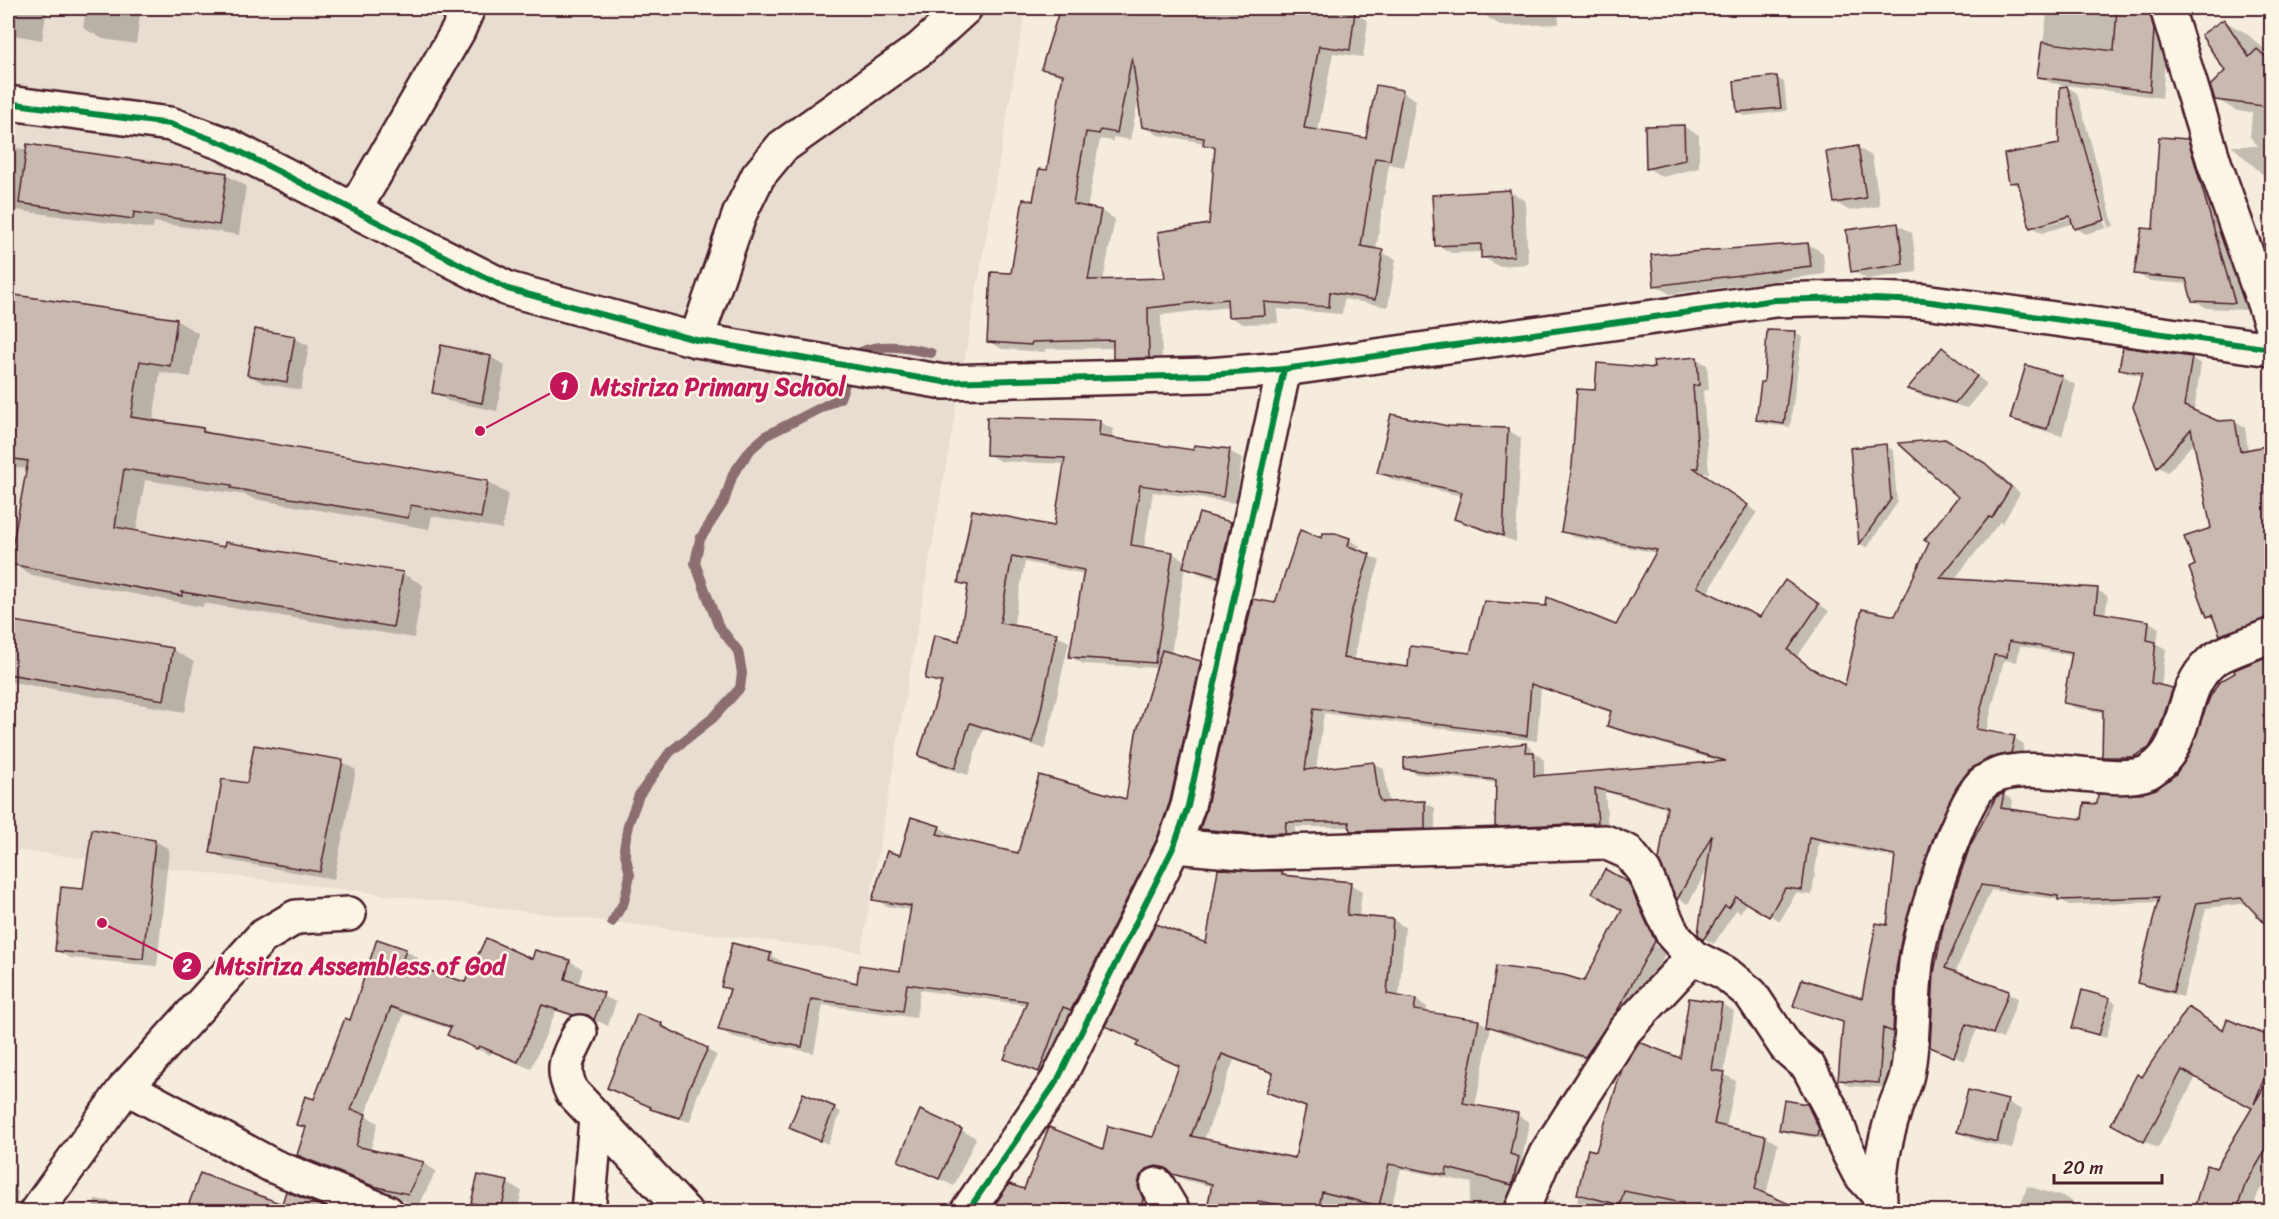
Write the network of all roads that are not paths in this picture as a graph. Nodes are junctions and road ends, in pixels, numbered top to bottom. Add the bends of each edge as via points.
1 (468, 8) edge
2 (965, 8) edge
3 (2167, 8) edge
4 (8, 103) edge
5 (354, 210) junction
6 (2271, 326) edge
7 (696, 340) junction
8 (2271, 349) edge
9 (1284, 369) junction
10 (2271, 635) edge
11 (1174, 846) junction
12 (349, 914) dead end
13 (1693, 957) junction
14 (580, 1032) dead end
15 (126, 1087) junction
16 (596, 1119) junction
17 (1880, 1203) edge
18 (36, 1212) edge
19 (387, 1212) edge
20 (588, 1212) edge
21 (685, 1212) edge
22 (967, 1212) edge
23 (1521, 1212) edge

1 - 5 street
2 - 7 street via 920,49 782,147 758,176 740,213
3 - 6 street via 2215,165
4 - 5 street via 170,124 225,144
5 - 7 street via 508,289
7 - 9 street via 944,382 1208,375
8 - 9 street via 1935,303 1837,298 1718,306
9 - 11 street via 1188,806
10 - 17 street via 2211,662 2188,698 2181,731 2167,758 2148,773 2120,777 2073,771 1999,774 1983,783 1970,800 1938,878 1917,956 1912,1050 1884,1150
11 - 13 street via 1253,853 1605,842 1628,852 1644,872 1673,935
11 - 22 street via 1057,1081
12 - 15 street via 296,917 262,937
13 - 17 street via 1725,973 1751,994 1786,1047 1808,1066 1821,1086 1854,1164
13 - 23 street via 1625,1030 1546,1155
14 - 16 street via 565,1066 565,1078
15 - 18 street
15 - 19 street via 273,1166
16 - 20 street
16 - 21 street

